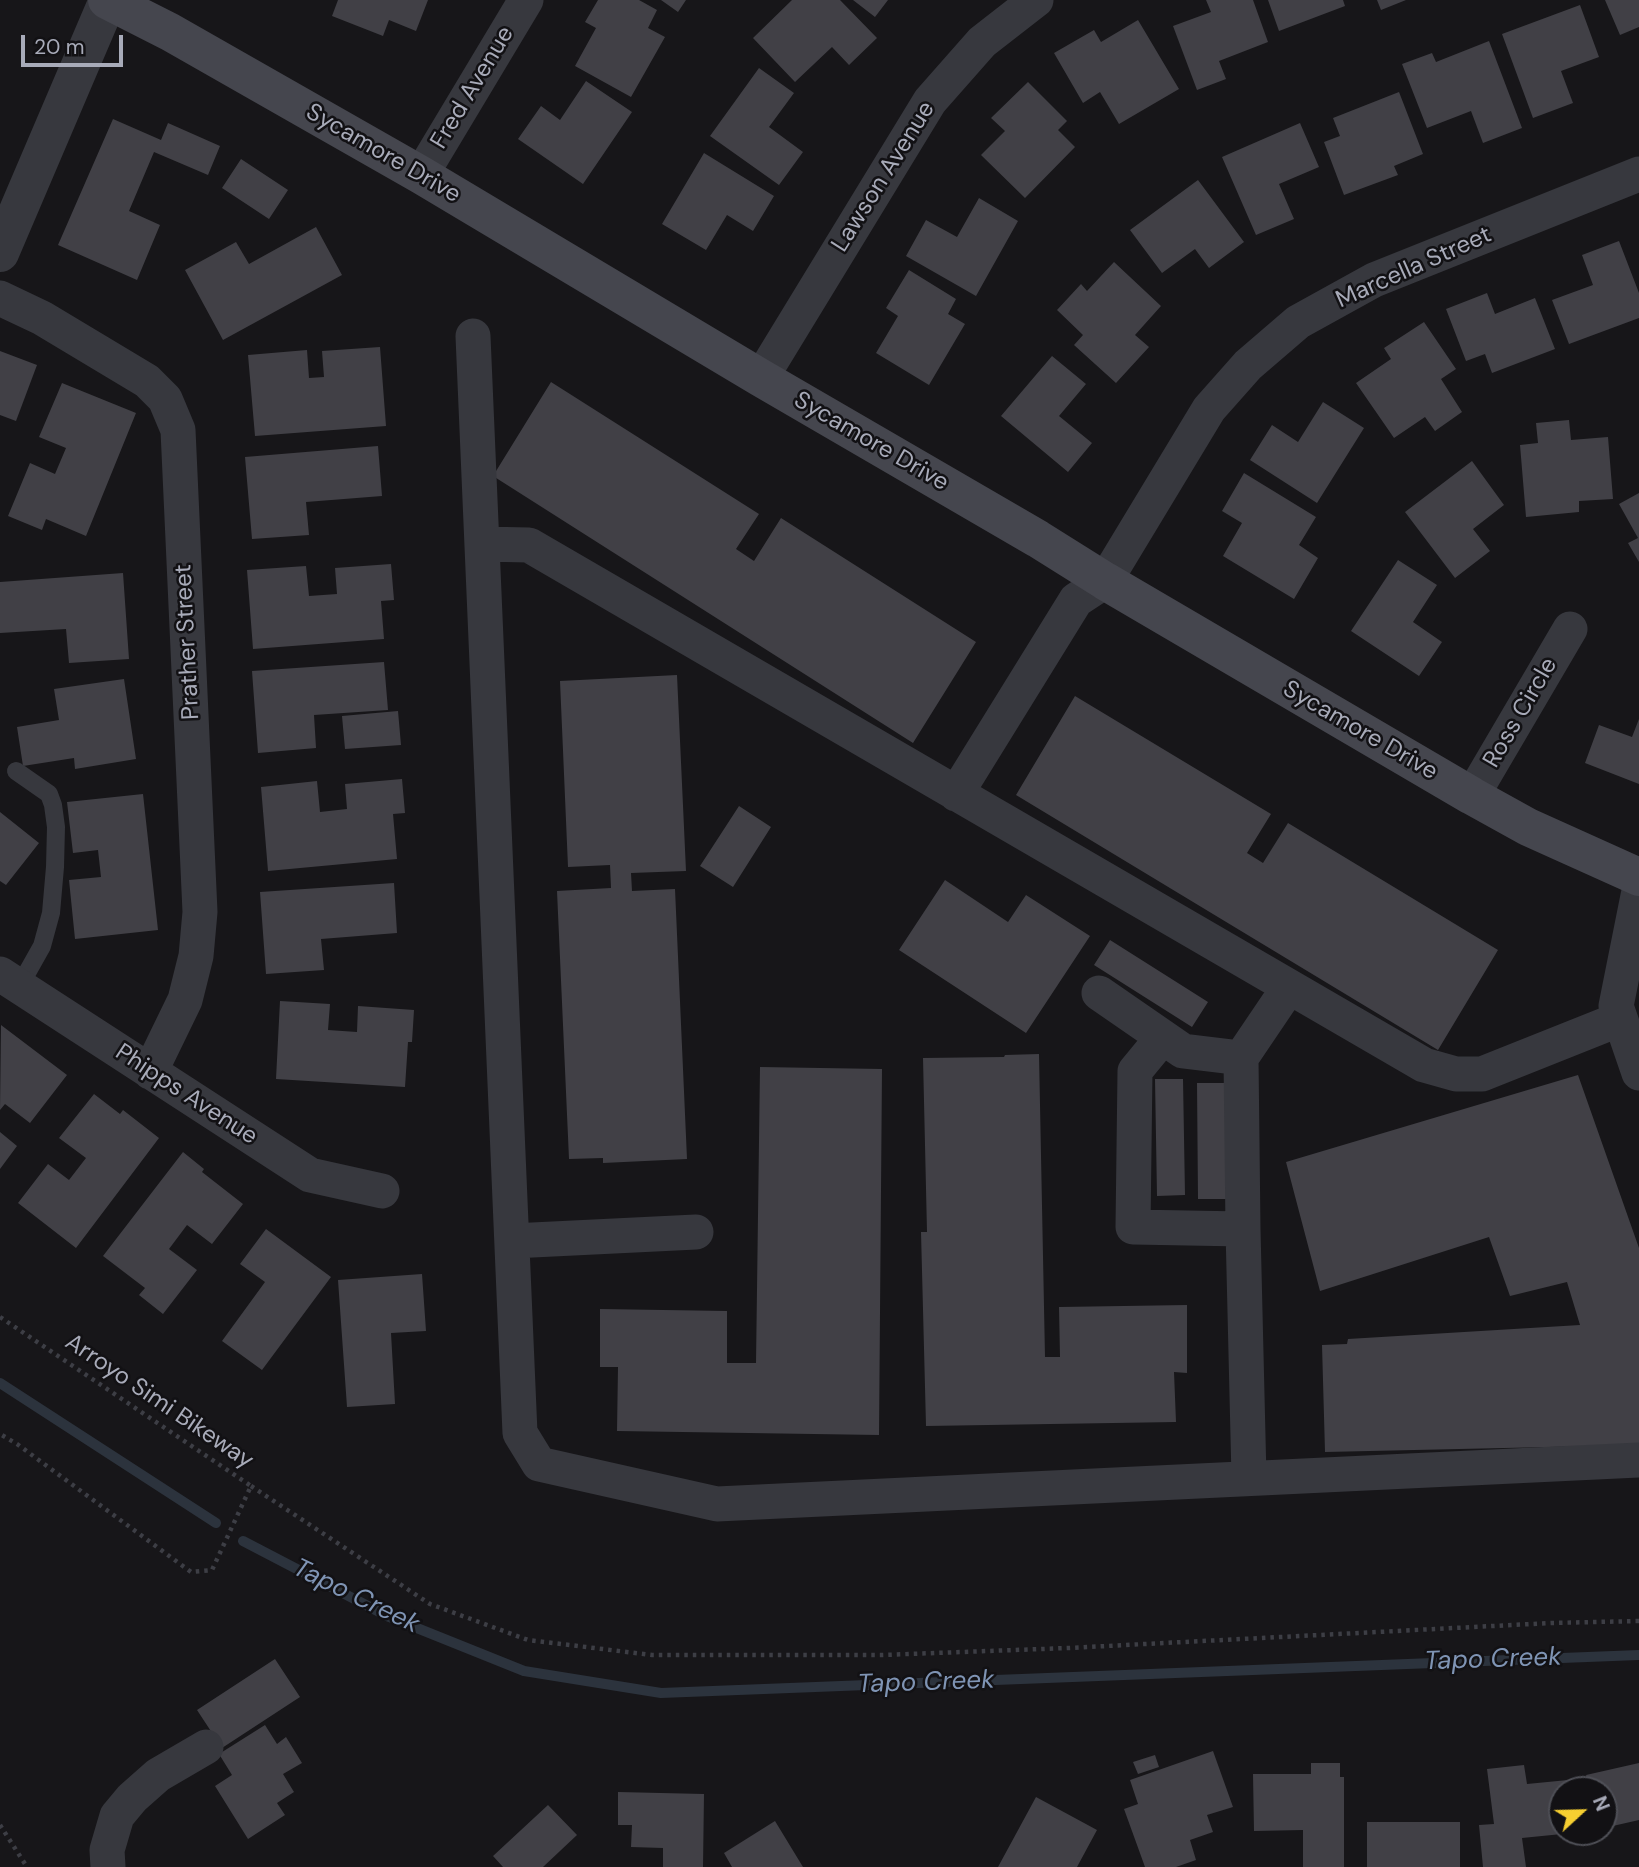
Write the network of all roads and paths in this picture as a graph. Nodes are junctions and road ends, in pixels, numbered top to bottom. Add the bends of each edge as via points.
1 (108, 0) edge
2 (527, 0) edge
3 (1036, 0) edge
4 (1639, 174) edge
5 (421, 175) junction
6 (0, 253) edge
7 (0, 298) edge
8 (473, 336) dead end
9 (761, 378) junction
10 (482, 544) junction
11 (1105, 581) junction
12 (1570, 629) dead end
13 (16, 771) dead end
14 (956, 794) junction
15 (1472, 796) junction
16 (1639, 877) edge
17 (1639, 891) edge
18 (10, 980) edge
19 (1289, 987) junction
20 (1098, 993) dead end
21 (1620, 1019) junction
22 (1163, 1037) junction
23 (1241, 1058) junction
24 (150, 1072) junction
25 (1639, 1073) edge
26 (382, 1191) dead end
27 (1243, 1229) junction
28 (696, 1232) dead end
29 (512, 1241) junction
30 (0, 1317) edge
31 (0, 1434) edge
32 (1639, 1460) edge
33 (1248, 1478) junction
34 (251, 1486) junction
35 (1639, 1621) edge
36 (206, 1746) dead end
37 (0, 1825) edge
38 (27, 1867) edge
39 (108, 1867) edge

1 - 5 main road, Sycamore Drive
1 - 6 street
2 - 5 street, Fred Avenue
3 - 9 street, Lawson Avenue via 982,41 930,101
4 - 11 street, Marcella Street via 1374,280 1298,322 1248,365 1209,409
5 - 9 main road, Sycamore Drive
7 - 24 street, Prather Street via 147,381 165,399 178,430 200,912 185,1000
8 - 10 street
9 - 11 main road, Sycamore Drive
10 - 14 street via 529,545
10 - 29 street
11 - 14 street via 1076,600
11 - 15 main road, Sycamore Drive
12 - 15 street, Ross Circle
13 - 18 lane via 49,794 56,827 55,867 51,913 42,946
14 - 19 street
15 - 16 main road, Sycamore Drive
17 - 21 street via 1616,1006
18 - 24 street, Phipps Avenue
19 - 21 street via 1424,1065 1456,1074 1482,1074
19 - 23 street
20 - 22 street
21 - 25 street
22 - 23 street via 1183,1051
22 - 27 street via 1135,1071 1133,1227
23 - 27 street
24 - 26 street, Phipps Avenue via 310,1175
27 - 33 street
28 - 29 street
29 - 33 street via 520,1433 538,1464 717,1504
30 - 34 path, Arroyo Simi Bikeway
31 - 34 path, Arroyo Simi Bikeway via 191,1572 212,1570
32 - 33 street
34 - 35 path via 430,1604 528,1640 652,1655 882,1655
36 - 39 street via 158,1775 117,1816 107,1850
37 - 38 path

